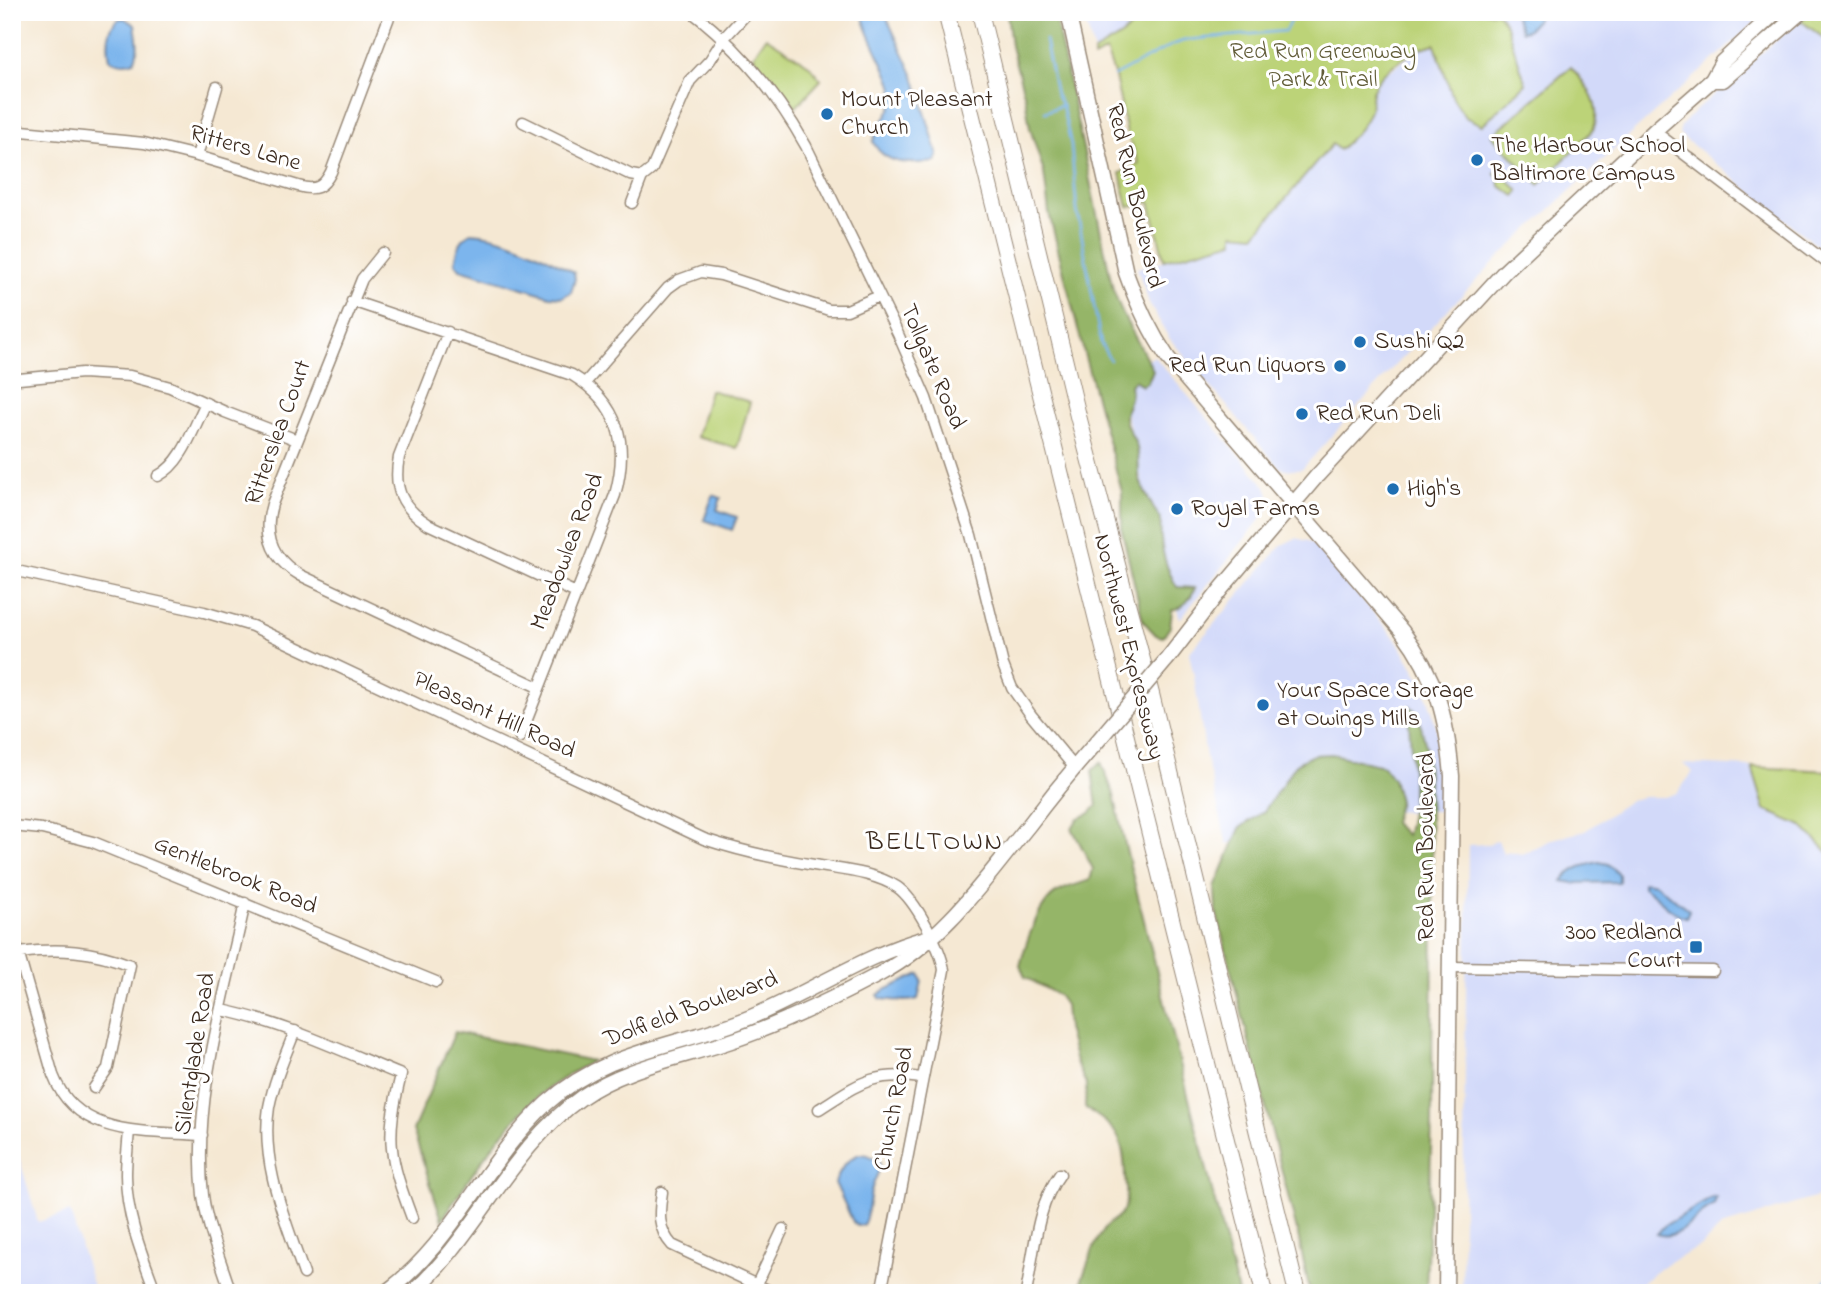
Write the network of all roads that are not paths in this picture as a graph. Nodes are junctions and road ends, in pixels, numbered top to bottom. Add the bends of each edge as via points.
1 (391, 12) edge
2 (692, 12) edge
3 (748, 12) edge
4 (946, 12) edge
5 (980, 12) edge
6 (1068, 12) edge
7 (1776, 12) edge
8 (1801, 12) edge
9 (724, 38) junction
10 (1712, 80) junction
11 (217, 87) dead end
12 (523, 122) dead end
13 (12, 130) edge
14 (1654, 131) junction
15 (197, 156) junction
16 (642, 177) junction
17 (632, 203) dead end
18 (383, 253) dead end
19 (1830, 265) edge
20 (879, 296) junction
21 (352, 301) junction
22 (448, 332) junction
23 (19, 379) dead end
24 (585, 383) junction
25 (206, 403) junction
26 (297, 440) junction
27 (158, 476) dead end
28 (1295, 504) junction
29 (12, 570) edge
30 (576, 593) junction
31 (538, 687) junction
32 (520, 737) dead end
33 (1074, 768) junction
34 (12, 826) edge
35 (246, 903) junction
36 (12, 931) edge
37 (931, 937) junction
38 (19, 953) junction
39 (1450, 967) junction
40 (1713, 971) dead end
41 (436, 982) dead end
42 (222, 1010) junction
43 (295, 1031) junction
44 (922, 1078) junction
45 (94, 1088) dead end
46 (819, 1109) dead end
47 (129, 1130) junction
48 (202, 1135) junction
49 (1060, 1174) dead end
50 (662, 1192) dead end
51 (412, 1218) dead end
52 (783, 1229) dead end
53 (304, 1274) dead end
54 (152, 1282) dead end
55 (757, 1284) junction
56 (230, 1293) edge
57 (385, 1293) edge
58 (412, 1293) edge
59 (774, 1293) edge
60 (881, 1293) edge
61 (1026, 1293) edge
62 (1264, 1293) edge
63 (1297, 1293) edge
64 (1446, 1293) edge

1 - 15 street, Ritters Lane via 322,186 308,189
2 - 9 street, Tollgate Road
3 - 9 street
4 - 62 highway, Northwest Expressway
5 - 63 highway, Northwest Expressway
6 - 28 main road, Red Run Boulevard via 1138,309 1168,358
7 - 10 main road, Dolfield Boulevard via 1722,62
8 - 10 main road, Dolfield Boulevard via 1723,80
9 - 16 street via 690,81 652,169
9 - 20 street, Tollgate Road via 791,119
10 - 14 main road, Dolfield Boulevard
11 - 15 street
12 - 16 street
13 - 15 street, Ritters Lane via 144,143
14 - 19 street
14 - 28 main road, Dolfield Boulevard via 1505,271
16 - 17 street
18 - 21 street, Ritterslea Court via 362,279
20 - 24 street via 847,310 829,310 710,272 691,275 668,288
20 - 33 street, Tollgate Road via 912,363 944,449 971,534 1003,665 1021,702
21 - 22 street, Meadowlea Road
21 - 26 street, Ritterslea Court
22 - 24 street, Meadowlea Road
22 - 30 street via 399,457 396,473 402,499 428,524
23 - 25 street via 82,373 130,376
24 - 30 street, Meadowlea Road via 606,406 619,432 622,464 615,495
25 - 26 street
25 - 27 street via 177,460
26 - 31 street, Ritterslea Court via 269,515 268,537 281,562 304,578
28 - 33 main road, Dolfield Boulevard, bridge
28 - 39 main road, Red Run Boulevard via 1413,645 1441,705 1452,776
29 - 37 street, Pleasant Hill Road via 252,626 704,839 889,882 907,896
30 - 31 street, Meadowlea Road
31 - 32 street, Meadowlea Road
33 - 37 main road, Dolfield Boulevard via 973,897
34 - 35 street, Gentlebrook Road via 93,842
35 - 41 street, Gentlebrook Road
35 - 42 street, Silentglade Road
36 - 38 street
37 - 44 street, Church Road via 944,970
37 - 57 main road, Dolfield Boulevard via 893,950 750,1018 635,1052 573,1084 526,1125 439,1241
37 - 58 main road, Dolfield Boulevard via 881,974 786,1019 726,1043 638,1069 580,1099 538,1136 451,1253
38 - 45 street via 80,951 130,965 108,1068
38 - 47 street via 63,1096 92,1120
39 - 40 street
39 - 64 main road, Red Run Boulevard
42 - 43 street
42 - 48 street, Silentglade Road
43 - 51 street via 401,1076 390,1138 396,1174
43 - 53 street via 276,1078 267,1135 275,1186
44 - 46 street via 869,1079
44 - 60 street, Church Road
47 - 48 street
47 - 54 street via 127,1196 135,1237
48 - 56 street, Silentglade Road via 203,1198
49 - 61 street via 1044,1201
50 - 55 street via 660,1223 672,1245
52 - 55 street
55 - 59 street

